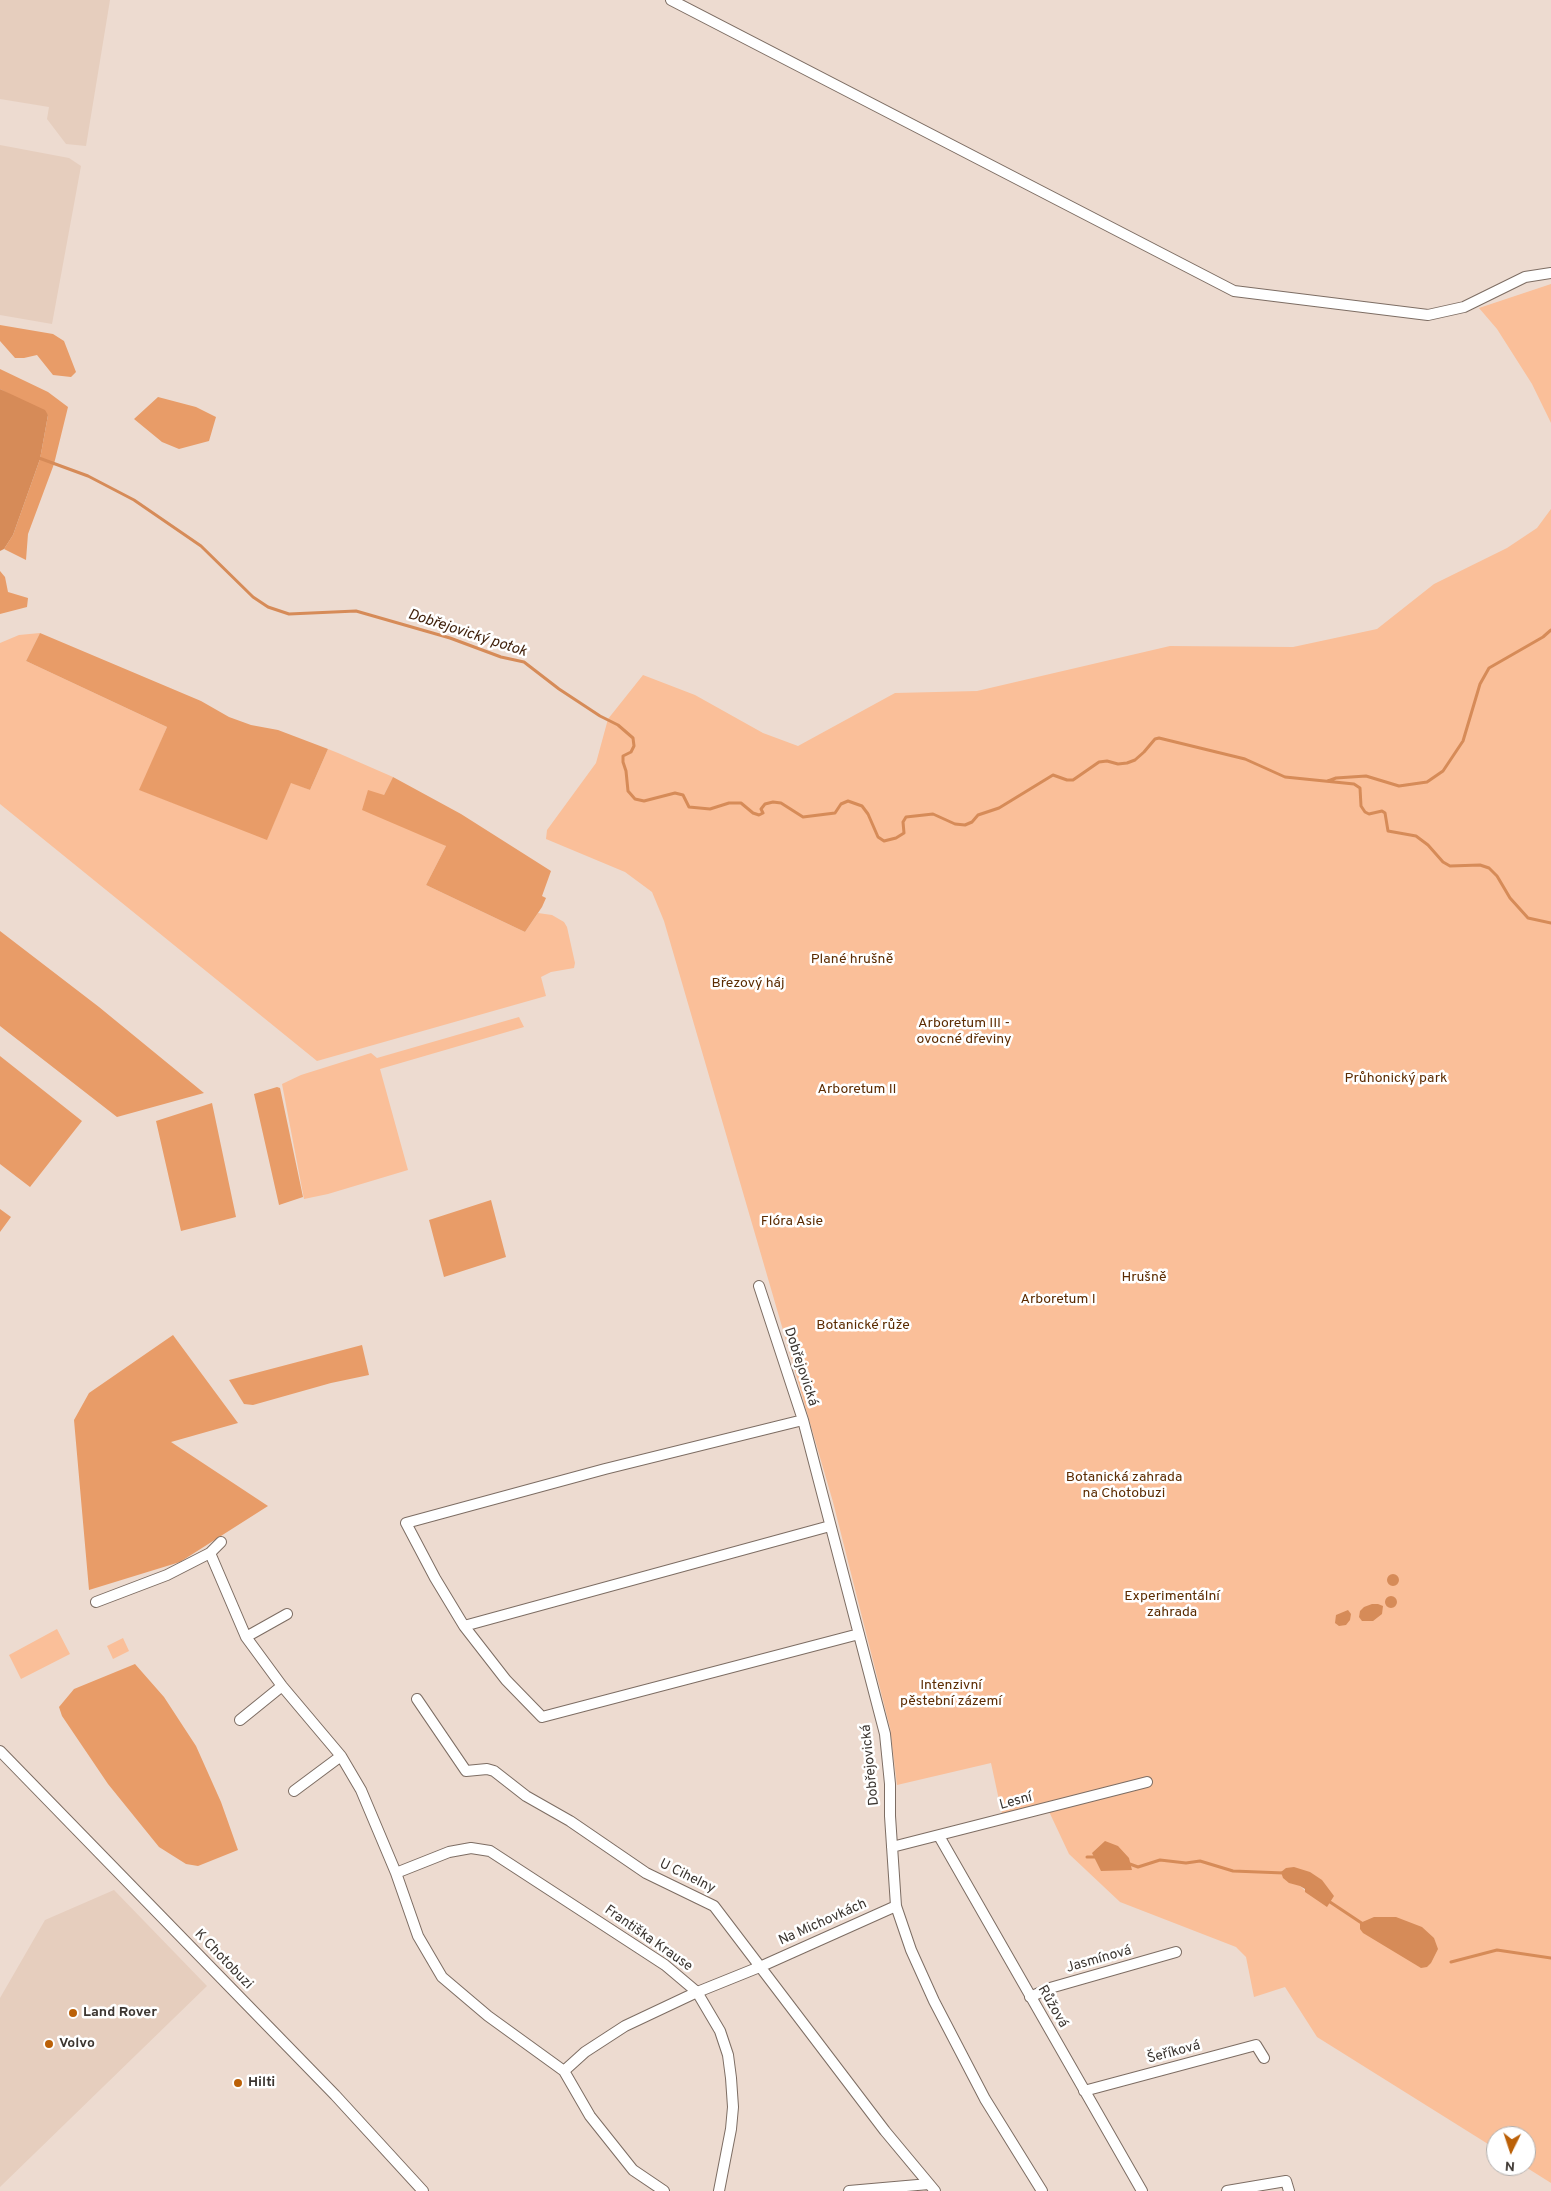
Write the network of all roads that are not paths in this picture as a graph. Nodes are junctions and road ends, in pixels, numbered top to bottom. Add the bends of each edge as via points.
1 (671, 0) edge
2 (1551, 273) edge
3 (759, 1286) dead end
4 (803, 1420) junction
5 (830, 1526) junction
6 (221, 1542) dead end
7 (210, 1553) junction
8 (96, 1602) dead end
9 (287, 1614) dead end
10 (464, 1626) junction
11 (859, 1634) junction
12 (246, 1637) junction
13 (282, 1686) junction
14 (417, 1699) dead end
15 (240, 1720) dead end
16 (0, 1751) edge
17 (341, 1756) junction
18 (1147, 1782) dead end
19 (294, 1791) dead end
20 (939, 1836) junction
21 (892, 1847) junction
22 (396, 1873) junction
23 (896, 1906) junction
24 (1176, 1952) dead end
25 (762, 1966) junction
26 (697, 1992) junction
27 (1030, 1997) junction
28 (1264, 2058) dead end
29 (564, 2072) junction
30 (1084, 2091) junction
31 (932, 2187) edge
32 (423, 2191) edge
33 (664, 2191) edge
34 (719, 2191) edge
35 (849, 2191) edge
36 (1042, 2191) edge
37 (1142, 2191) edge
38 (1227, 2191) edge
39 (1289, 2191) edge

1 - 2 street via 1234,291 1428,315 1464,307 1525,277
3 - 4 street, Dobřejovická
4 - 5 street, Dobřejovická
4 - 10 street via 406,1523
5 - 10 street
5 - 11 street, Dobřejovická
6 - 7 street
7 - 8 street via 167,1576
7 - 12 street
9 - 12 street
10 - 11 street via 506,1680 542,1717
11 - 21 street, Dobřejovická via 885,1734
12 - 13 street
13 - 15 street
13 - 17 street
14 - 25 street, U Cihelny via 466,1771 494,1771 526,1796 570,1821 646,1873 714,1906
16 - 32 street, K Chotobuzi via 335,2095
17 - 19 street
17 - 22 street via 361,1790
18 - 20 street, Lesní
20 - 21 street, Lesní
20 - 27 street, Růžová
21 - 23 street, Dobřejovická
22 - 26 street, Františka Krause via 449,1852 470,1848 490,1851 637,1945
22 - 29 street via 418,1936 442,1976 488,2016
23 - 25 street, Na Michovkách
23 - 36 street, Dobřejovická via 911,1950 934,2000 985,2099
24 - 27 street, Jasmínová via 1050,1988
25 - 26 street, Na Michovkách
25 - 31 street, U Cihelny via 879,2123
26 - 29 street, Na Michovkách via 625,2026 585,2052
26 - 34 street, Františka Krause via 720,2031 731,2078 731,2129
27 - 30 street, Růžová
28 - 30 street, Šeříková via 1256,2045
29 - 33 street via 590,2116 633,2170
30 - 37 street, Růžová
31 - 35 street
38 - 39 street via 1286,2181

